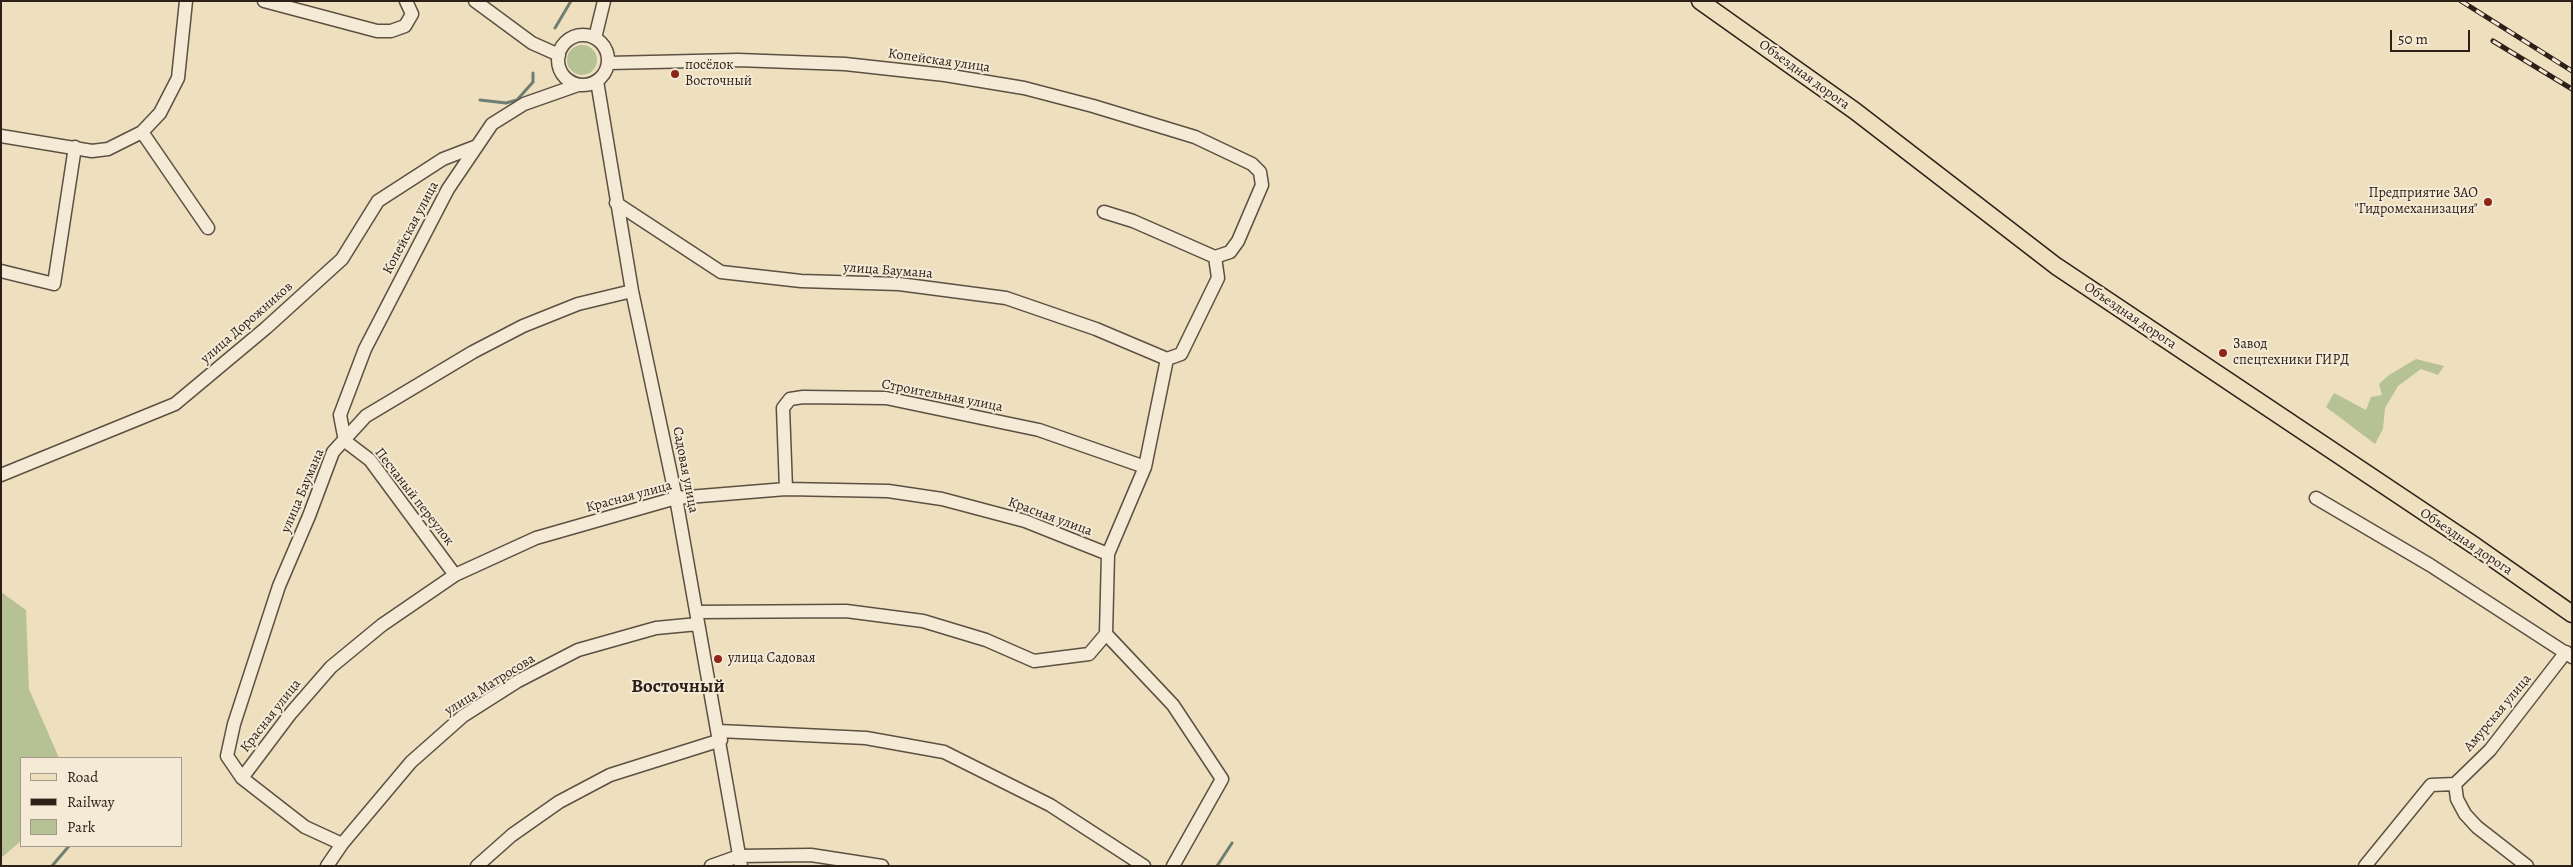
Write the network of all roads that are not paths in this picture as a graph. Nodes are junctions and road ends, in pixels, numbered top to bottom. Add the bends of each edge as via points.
1 (186, 1) edge
2 (264, 1) edge
3 (406, 1) edge
4 (476, 1) edge
5 (604, 1) edge
6 (1700, 1) edge
7 (595, 38) junction
8 (559, 55) junction
9 (608, 63) junction
10 (597, 81) junction
11 (578, 85) junction
12 (142, 132) junction
13 (1, 136) edge
14 (477, 146) junction
15 (75, 147) junction
16 (616, 203) junction
17 (1104, 212) dead end
18 (208, 228) dead end
19 (1215, 256) junction
20 (1, 271) edge
21 (632, 291) junction
22 (1167, 359) junction
23 (345, 440) junction
24 (1145, 467) junction
25 (1, 475) edge
26 (786, 489) junction
27 (676, 498) junction
28 (2316, 498) dead end
29 (1108, 554) junction
30 (455, 575) junction
31 (2572, 614) edge
32 (697, 618) junction
33 (1106, 634) junction
34 (2569, 655) edge
35 (720, 736) junction
36 (242, 778) junction
37 (2455, 784) junction
38 (342, 844) junction
39 (740, 861) edge
40 (327, 866) edge
41 (477, 866) edge
42 (710, 866) edge
43 (882, 866) edge
44 (1144, 866) edge
45 (1173, 866) edge
46 (2365, 866) edge
47 (2527, 866) edge

1 - 12 street via 178,78 160,113
2 - 3 street via 377,31 391,31 404,26 412,14
4 - 8 street via 532,43
5 - 7 street
6 - 31 main road, Объездная дорога via 1855,111 2056,266
7 - 8 street via 584,35 572,37
7 - 9 street via 608,53
8 - 11 street via 561,71
9 - 10 street via 603,76
9 - 19 street, Копейская улица via 738,60 835,64 945,75 1024,88 1195,137 1252,164 1260,172 1262,185 1238,242 1230,252
10 - 11 street
10 - 16 street, Садовая улица
11 - 14 street, Копейская улица via 524,104 492,124
12 - 15 street via 108,150
12 - 18 street
13 - 15 street
14 - 23 street, Копейская улица via 448,189 365,348 340,414
14 - 25 street, улица Дорожников via 444,159 378,201 342,259 175,404
15 - 20 street via 54,284
16 - 21 street, Садовая улица
16 - 22 street, улица Баумана via 721,272 801,281 899,284 1006,298 1096,329
17 - 19 street via 1133,220
19 - 22 street via 1218,278 1181,354
21 - 23 street, улица Баумана via 578,304 523,326 366,416
21 - 27 street, Садовая улица
22 - 24 street
23 - 30 street, Песчаный переулок via 370,460
23 - 36 street, улица Баумана via 334,452 278,586 234,724 227,756
24 - 26 street, Строительная улица via 1039,430 886,398 803,397 790,399 783,408
24 - 29 street
26 - 27 street, Красная улица
26 - 29 street, Красная улица via 888,491 942,499 1025,521
27 - 30 street, Красная улица via 536,538
27 - 32 street, Садовая улица
28 - 34 street via 2439,570
29 - 33 street
30 - 36 street, Красная улица via 382,625 332,667 291,713
32 - 33 street, улица Матросова via 846,610 922,621 986,640 1034,661 1089,654
32 - 35 street, Садовая улица
32 - 38 street, улица Матросова via 578,650 510,686 463,716 411,762
33 - 45 street via 1173,705 1222,779
34 - 37 street, Амурская улица via 2490,750
35 - 39 street, Садовая улица
35 - 41 street via 610,775 559,802 512,835
35 - 44 street via 866,738 944,752 1050,805
36 - 38 street, улица Баумана via 305,827
37 - 46 street via 2431,785
37 - 47 street via 2456,799 2465,814
38 - 40 street, улица Матросова
39 - 42 street
39 - 43 street via 811,855

